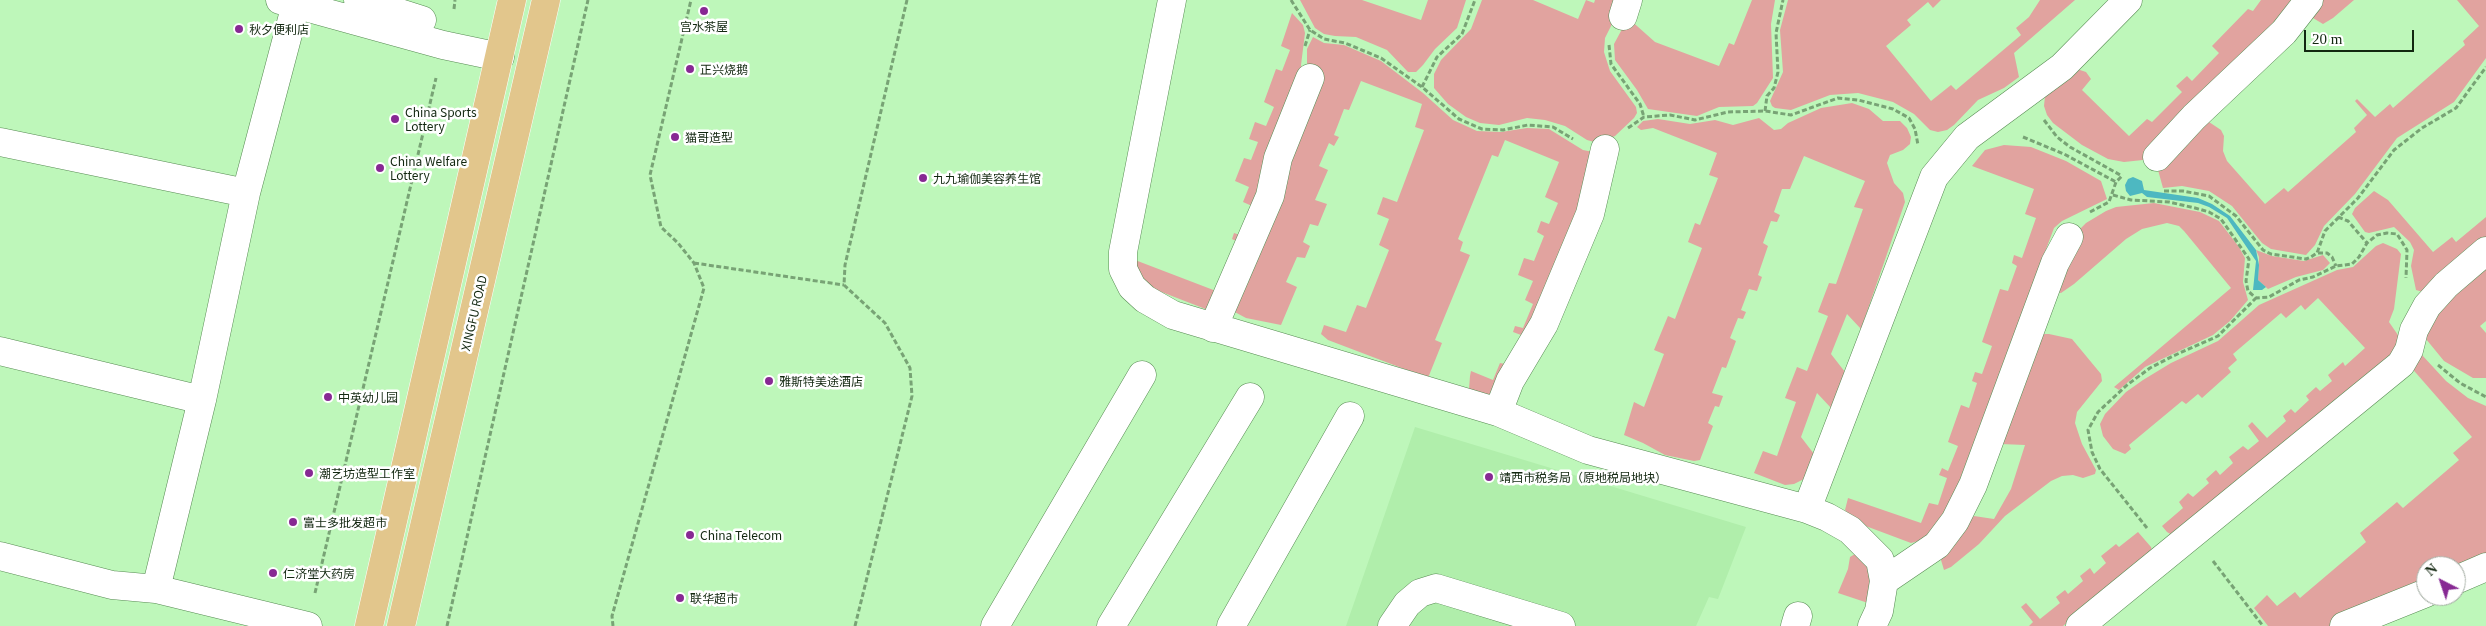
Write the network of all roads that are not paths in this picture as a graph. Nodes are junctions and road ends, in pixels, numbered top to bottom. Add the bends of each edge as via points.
1 (358, 0) edge
2 (512, 0) edge
3 (546, 0) edge
4 (1172, 0) edge
5 (2128, 0) edge
6 (2308, 0) edge
7 (288, 2) edge
8 (502, 48) junction
9 (1310, 78) dead end
10 (0, 142) edge
11 (1605, 149) road end
12 (2151, 163) road end
13 (246, 193) junction
14 (2069, 237) road end
15 (2486, 250) edge
16 (1213, 328) junction
17 (0, 351) edge
18 (1142, 375) dead end
19 (1250, 397) dead end
20 (202, 400) junction
21 (1498, 412) junction
22 (1350, 416) dead end
23 (1807, 509) junction
24 (0, 556) edge
25 (2486, 567) edge
26 (2466, 576) edge
27 (1884, 581) junction
28 (156, 589) junction
29 (2416, 597) edge
30 (307, 626) edge
31 (369, 626) edge
32 (401, 626) edge
33 (995, 626) edge
34 (1110, 626) edge
35 (1231, 626) edge
36 (1392, 626) edge
37 (1561, 626) edge
38 (1872, 626) edge
39 (2080, 626) edge
40 (2344, 626) edge

1 - 8 street
2 - 8 main road
3 - 32 main road, XINGFU ROAD
4 - 16 street via 1122,269 1132,287 1145,299 1173,315
5 - 23 street via 2062,67 1967,137 1934,177
6 - 12 street via 2284,32 2194,117
7 - 8 street via 443,45
7 - 13 street
8 - 31 main road
9 - 16 street via 1278,158 1270,196
10 - 13 street
11 - 21 street via 1590,214 1544,324 1510,381
13 - 20 street
14 - 27 street via 2055,263 1973,485 1955,521 1937,544
15 - 39 street via 2434,299 2414,330 2401,364
16 - 21 street
17 - 20 street
18 - 33 street
19 - 34 street
20 - 28 street
21 - 23 street via 1588,450
22 - 35 street
23 - 27 street via 1850,530 1880,560
24 - 28 street via 112,585
25 - 26 street
27 - 38 street via 1879,611
28 - 30 street
29 - 40 street
36 - 37 street via 1407,604 1420,593 1436,588

